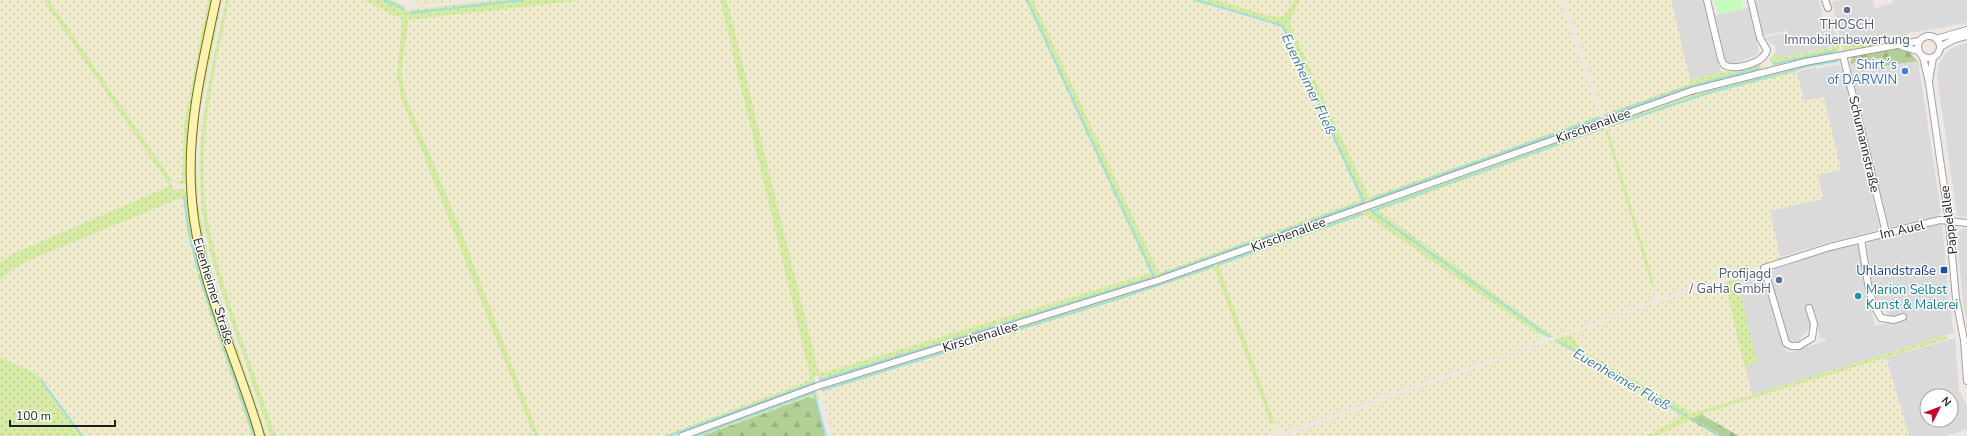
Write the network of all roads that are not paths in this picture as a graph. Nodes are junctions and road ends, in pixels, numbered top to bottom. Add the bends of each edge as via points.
1 (216, 0) edge
2 (1707, 0) edge
3 (1751, 0) edge
4 (1825, 0) edge
5 (1828, 8) dead end
6 (1967, 30) edge
7 (1967, 36) edge
8 (1936, 39) junction
9 (1920, 41) junction
10 (1897, 45) junction
11 (1940, 47) junction
12 (1918, 51) junction
13 (1843, 55) junction
14 (1923, 57) junction
15 (1933, 58) junction
16 (1929, 83) junction
17 (1949, 221) junction
18 (1967, 223) edge
19 (1886, 233) junction
20 (1861, 239) junction
21 (1809, 308) dead end
22 (1903, 317) dead end
23 (1967, 381) edge
24 (260, 436) edge
25 (682, 436) edge

1 - 24 main road, Euenheimer Straße via 193,117 190,165 193,210 204,268
2 - 3 street via 1723,64 1729,67 1758,61 1767,50 1760,38
4 - 5 street
6 - 8 street
7 - 11 street
8 - 9 street via 1926,37
8 - 11 street
9 - 10 street, Kirschenallee
9 - 12 street
10 - 12 street, Kirschenallee
10 - 13 street, Kirschenallee
11 - 15 street
12 - 14 street
13 - 19 street, Schumannstraße
13 - 25 street, Kirschenallee via 1789,66 1682,94 1160,280 818,386
14 - 15 street
14 - 16 street, Pappelallee
15 - 16 street, Pappelallee
16 - 17 street, Pappelallee
17 - 18 street, Im Auel
17 - 19 street, Im Auel via 1940,220
17 - 23 street, Pappelallee
19 - 20 street, Im Auel
20 - 21 street, Im Auel via 1764,268 1786,342 1791,346 1799,346 1812,338 1814,324
20 - 22 street, Im Auel via 1868,284 1881,318 1894,320

